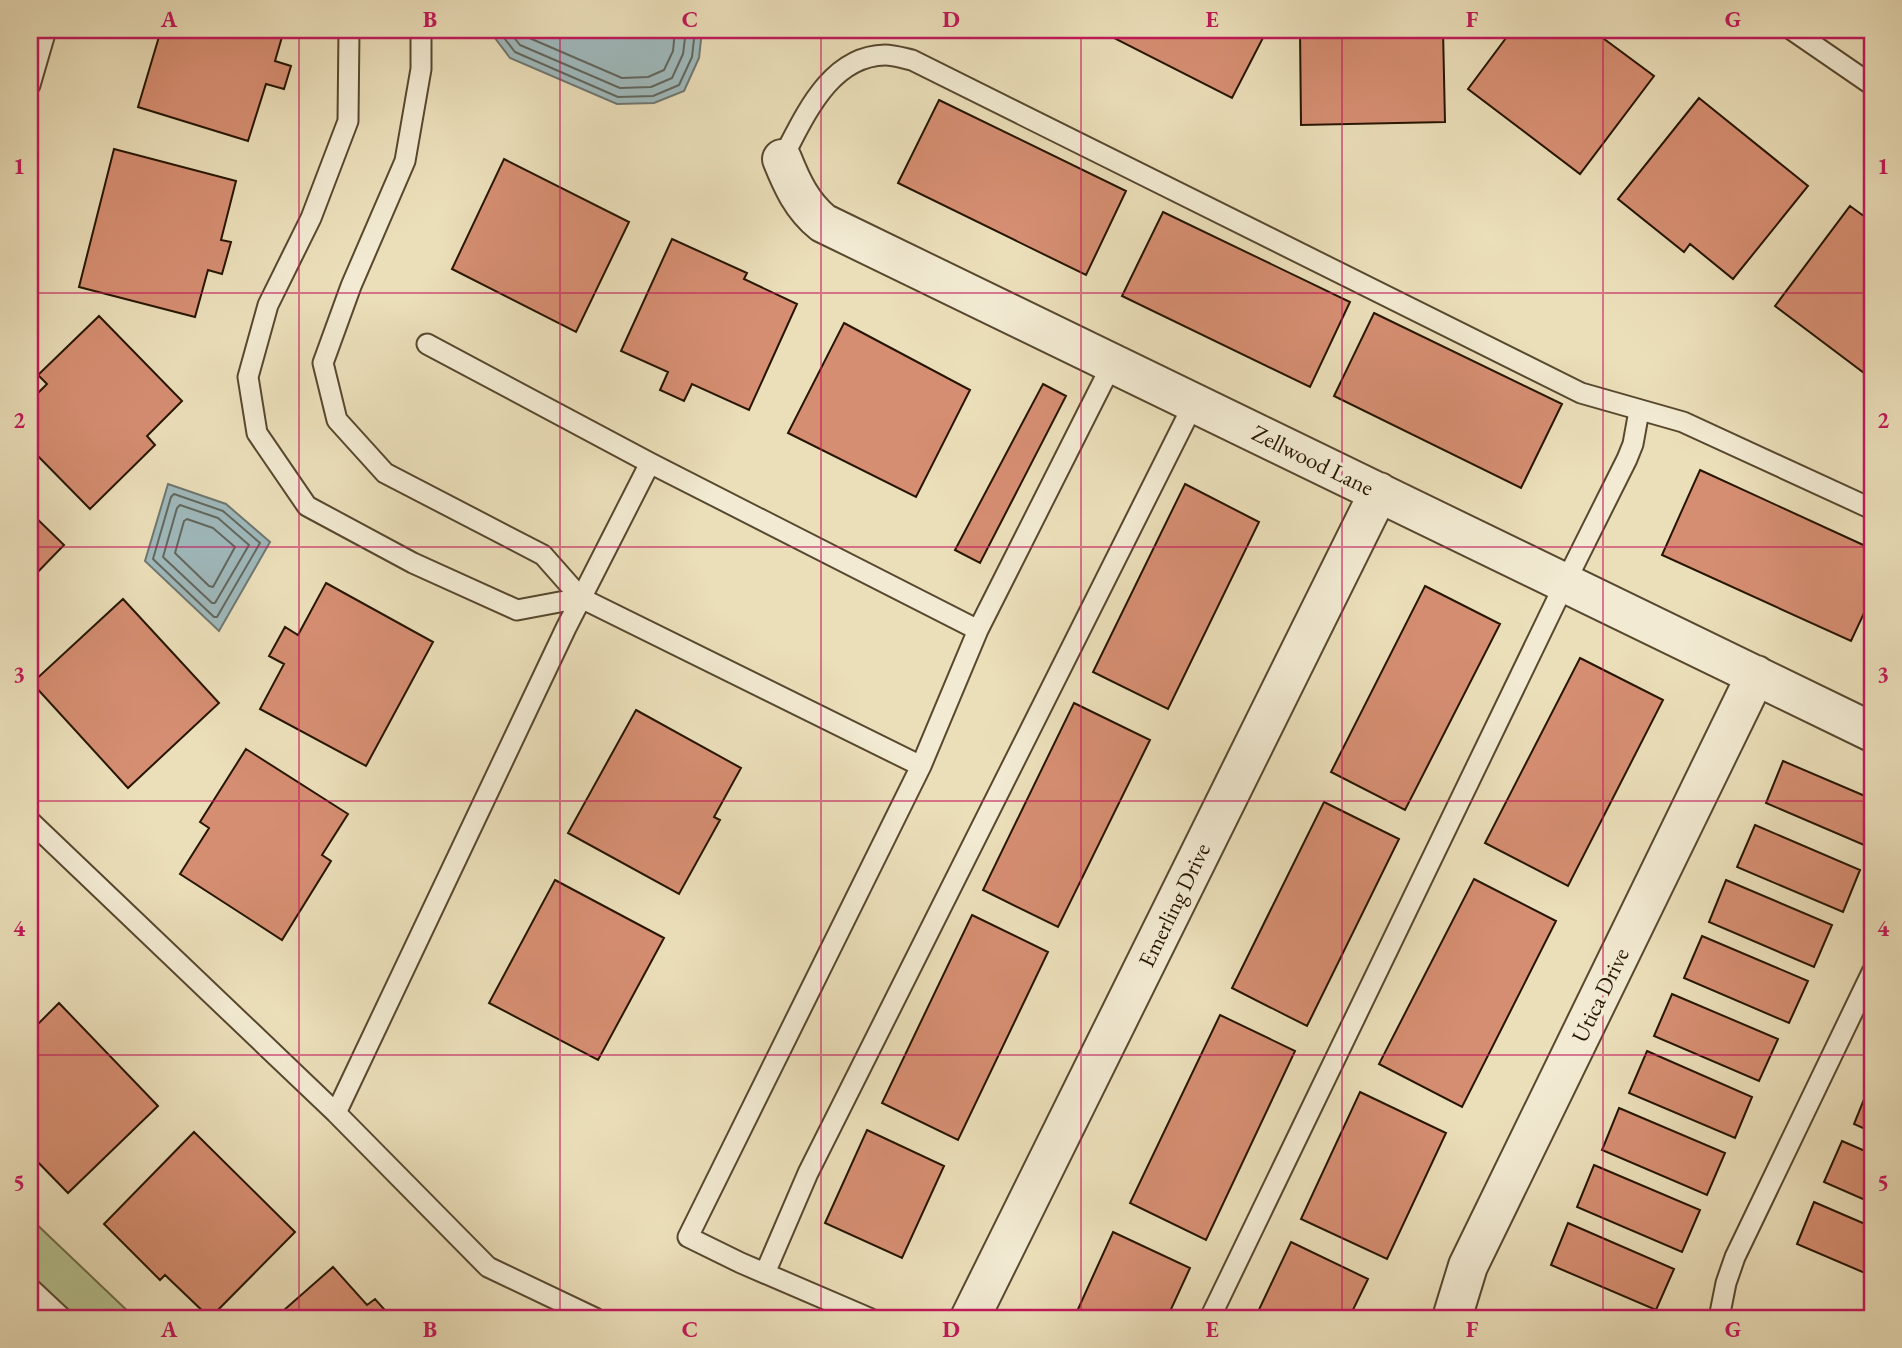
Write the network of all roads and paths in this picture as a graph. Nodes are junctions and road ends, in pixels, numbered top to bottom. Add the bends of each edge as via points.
1 (46, 30) edge
2 (349, 30) edge
3 (421, 30) edge
4 (1792, 30) edge
5 (30, 85) edge
6 (1872, 85) edge
7 (782, 159) joint
8 (427, 344) dead end
9 (1112, 364) junction
10 (1194, 403) junction
11 (1639, 411) junction
12 (650, 463) junction
13 (1379, 492) junction
14 (1872, 509) edge
15 (1565, 583) junction
16 (581, 598) junction
17 (978, 630) junction
18 (1756, 675) junction
19 (1872, 732) edge
20 (921, 766) junction
21 (30, 821) edge
22 (1872, 972) edge
23 (336, 1113) junction
24 (765, 1273) junction
25 (30, 1287) edge
26 (62, 1318) edge
27 (595, 1318) edge
28 (869, 1318) edge
29 (970, 1318) edge
30 (1210, 1318) edge
31 (1452, 1318) edge
32 (1719, 1318) edge

1 - 5 lane
2 - 16 lane via 348,121 311,218 268,304 248,377 257,433 307,506 413,564 517,610
3 - 16 lane via 421,69 405,161 323,363 337,420 385,473 543,555
4 - 6 lane
7 - 9 street, Zellwood Lane via 802,200 823,223
7 - 11 lane via 819,95 843,70 885,55 912,60 1581,393
8 - 12 lane
9 - 10 street, Zellwood Lane
9 - 17 lane
10 - 13 street, Zellwood Lane
10 - 24 lane via 808,1173
11 - 14 lane via 1683,422
11 - 15 lane via 1627,459
12 - 16 lane
12 - 17 lane
13 - 15 street, Zellwood Lane
13 - 29 street, Emerling Drive
15 - 18 street, Zellwood Lane
15 - 30 lane
16 - 20 lane
16 - 23 lane
17 - 20 lane
18 - 19 street, Zellwood Lane
18 - 31 street, Utica Drive via 1468,1266
20 - 24 lane via 688,1237
21 - 23 lane
22 - 32 lane via 1735,1257
23 - 27 lane via 488,1267
24 - 28 lane
25 - 26 lane

